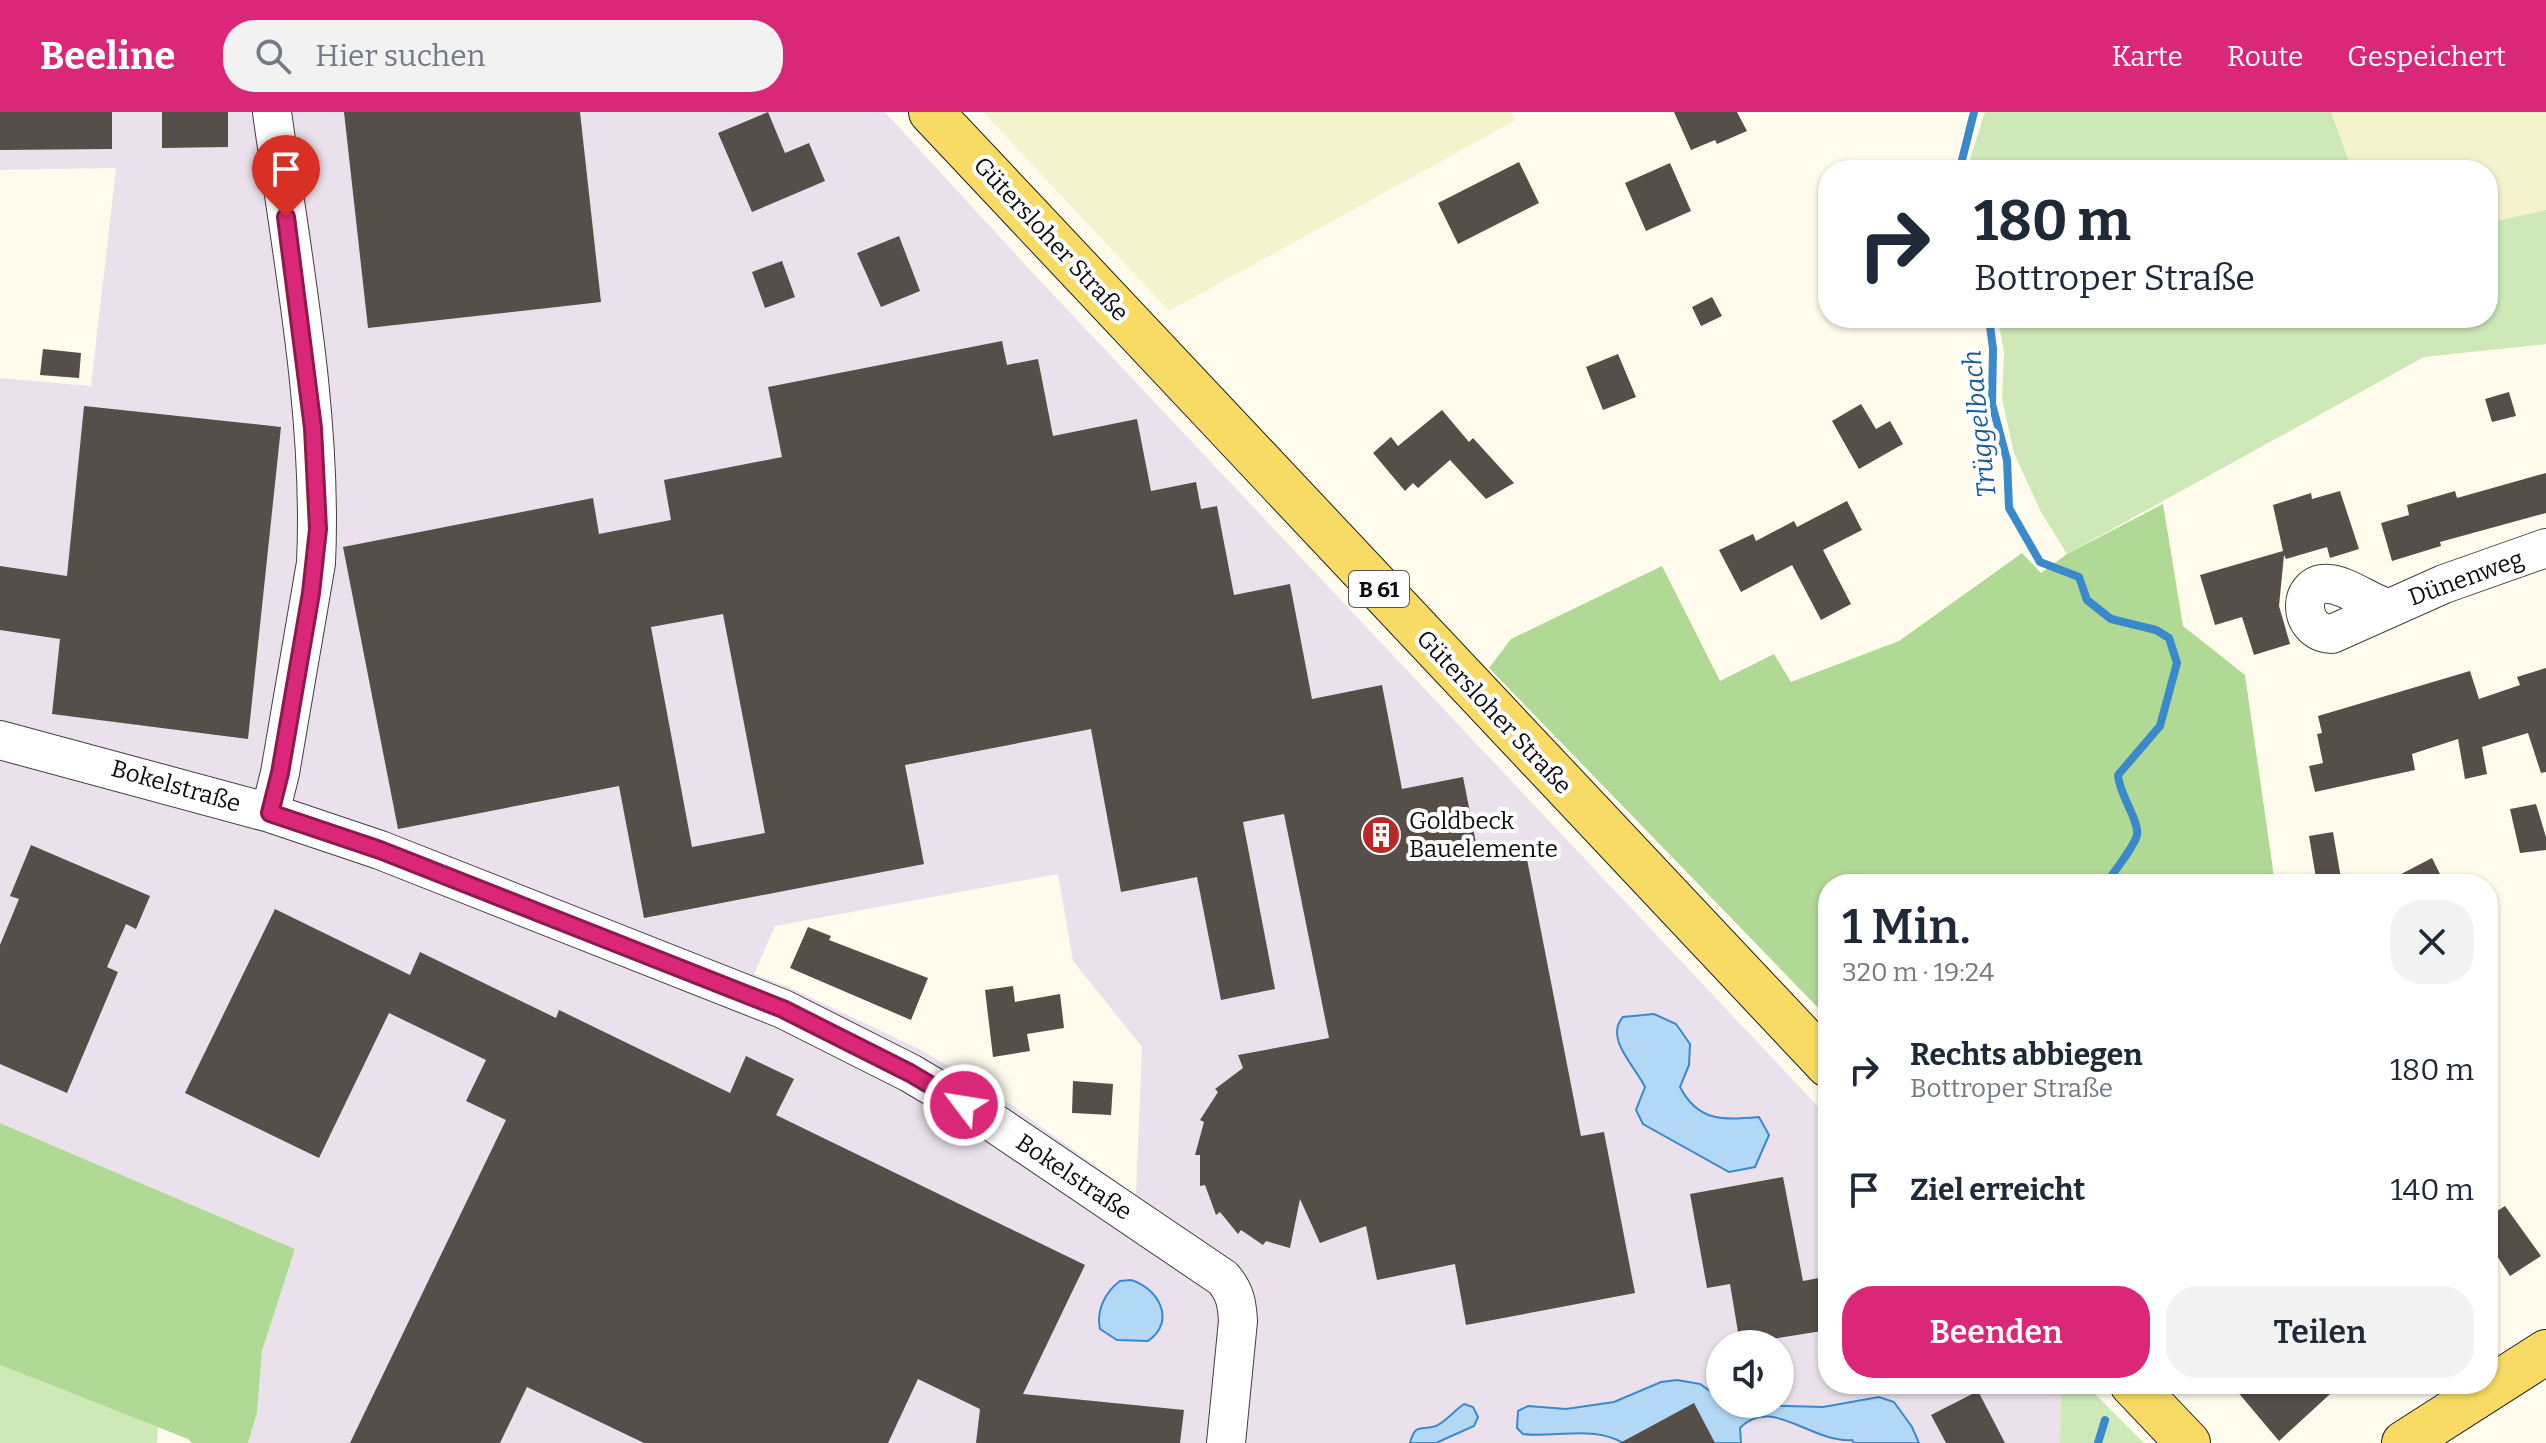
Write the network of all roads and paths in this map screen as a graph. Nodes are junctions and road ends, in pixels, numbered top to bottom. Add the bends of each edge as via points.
1 (272, 112) edge
2 (931, 112) edge
3 (2546, 548) edge
4 (2387, 608) dead end
5 (0, 740) edge
6 (270, 813) junction
7 (1818, 1054) edge
8 (2546, 1352) edge
9 (2498, 1375) edge
10 (2141, 1394) edge
11 (2459, 1394) edge
12 (1226, 1443) edge
13 (2188, 1443) edge
14 (2404, 1443) edge

1 - 6 street via 310,401 318,529
2 - 7 main road, Gütersloher Straße / B 61
3 - 4 street, Dünenweg
5 - 6 street, Bokelstraße
6 - 12 street, Bokelstraße via 380,850 783,1009 991,1121 1231,1288 1238,1321
8 - 9 main road
10 - 13 main road
11 - 14 main road

